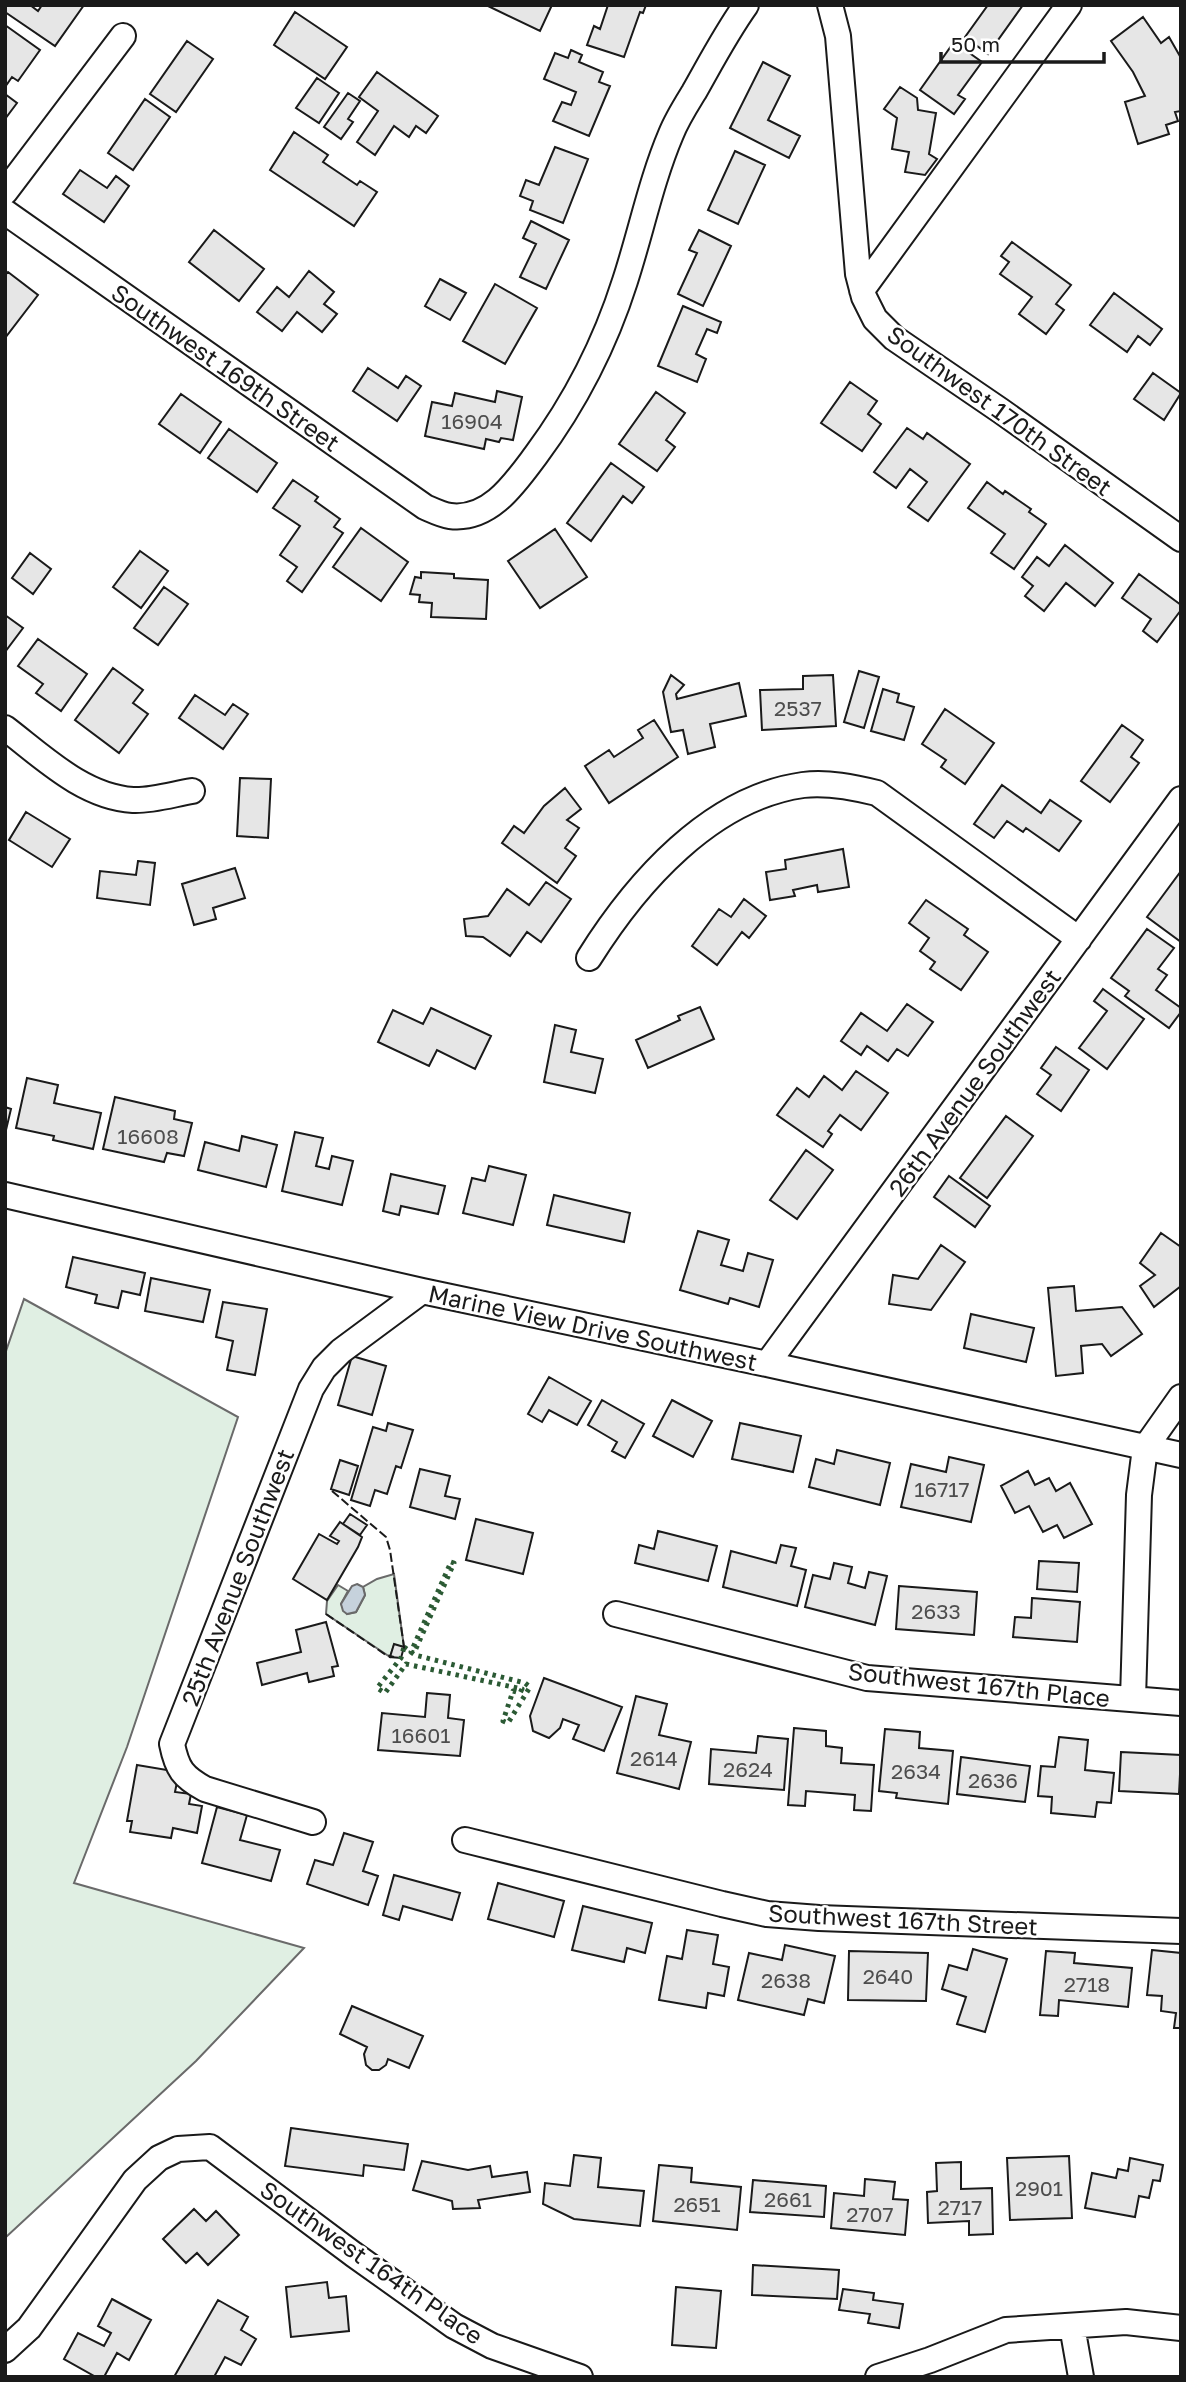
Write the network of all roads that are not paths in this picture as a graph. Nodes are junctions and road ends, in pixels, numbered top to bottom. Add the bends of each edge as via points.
1 (746, 5) edge
2 (830, 5) edge
3 (1069, 5) edge
4 (123, 36) dead end
5 (5, 192) edge
6 (5, 212) edge
7 (862, 290) junction
8 (1181, 539) edge
9 (5, 728) edge
10 (192, 791) dead end
11 (1181, 799) edge
12 (1079, 939) junction
13 (589, 958) dead end
14 (5, 1195) edge
15 (422, 1291) junction
16 (767, 1364) junction
17 (1181, 1398) edge
18 (1145, 1448) junction
19 (1181, 1455) edge
20 (616, 1614) dead end
21 (1133, 1699) junction
22 (1181, 1703) edge
23 (313, 1822) dead end
24 (465, 1840) dead end
25 (1181, 1931) edge
26 (1072, 2326) junction
27 (1181, 2328) edge
28 (5, 2350) edge
29 (580, 2377) edge
30 (878, 2377) edge
31 (1081, 2377) edge

1 - 6 street, Southwest 169th Street via 671,132 606,336 585,380 514,485 493,505 473,514 449,516 425,507
2 - 7 street, Southwest 170th Street via 838,36
3 - 7 street
4 - 5 street
7 - 8 street, Southwest 170th Street via 875,319 894,338
9 - 10 street via 84,786 113,796 134,800
11 - 12 street, 26th Avenue Southwest
12 - 13 street via 877,793 845,785 804,785 765,794 688,839 629,900
12 - 16 street, 26th Avenue Southwest
14 - 15 street, Marine View Drive Southwest
15 - 16 street, Marine View Drive Southwest
15 - 23 street, 25th Avenue Southwest via 341,1351 311,1389 172,1744 180,1771 191,1782
16 - 18 street, Marine View Drive Southwest
17 - 18 street
18 - 19 street, Marine View Drive Southwest
18 - 21 street via 1139,1495
20 - 21 street, Southwest 167th Place via 867,1678
21 - 22 street, Southwest 167th Place
24 - 25 street, Southwest 167th Street via 767,1914
26 - 27 street via 1126,2322
26 - 30 street via 1006,2330
26 - 31 street
28 - 29 street, Southwest 164th Place via 29,2328 135,2180 159,2158 178,2149 210,2147 454,2326 492,2346

